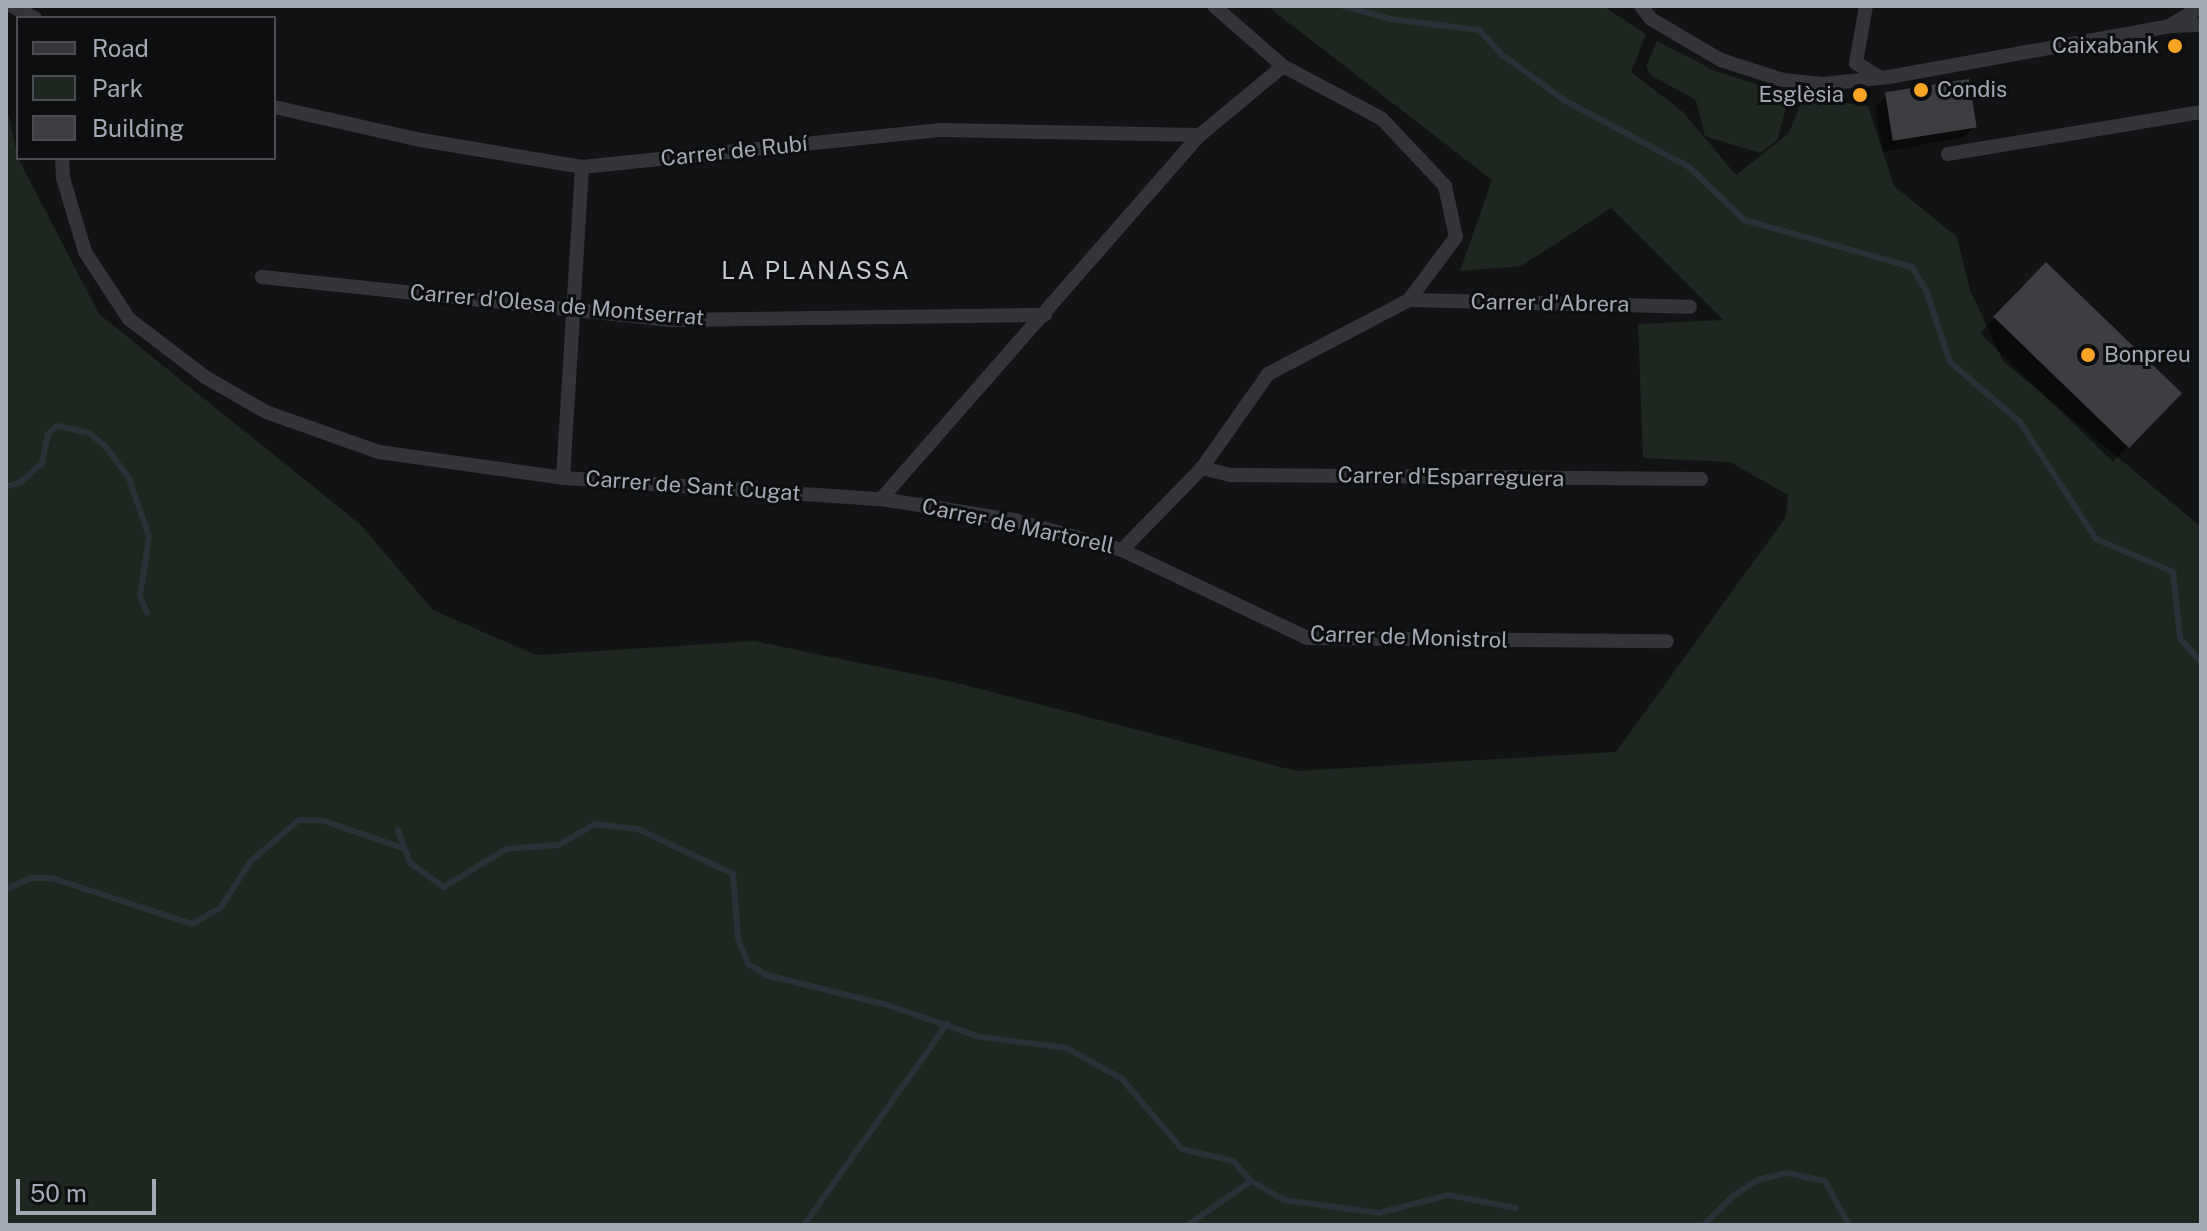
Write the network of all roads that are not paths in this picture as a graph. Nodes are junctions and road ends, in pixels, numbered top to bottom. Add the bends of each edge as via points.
1 (12, 6) edge
2 (1214, 6) edge
3 (1641, 6) edge
4 (1863, 7) edge
5 (2201, 7) edge
6 (31, 16) edge
7 (2201, 25) edge
8 (2169, 26) junction
9 (1856, 63) junction
10 (1283, 66) junction
11 (1881, 78) junction
12 (1847, 83) junction
13 (276, 107) edge
14 (2201, 112) edge
15 (1200, 135) junction
16 (1948, 154) dead end
17 (62, 160) edge
18 (582, 167) junction
19 (262, 277) dead end
20 (1409, 300) junction
21 (1690, 307) dead end
22 (573, 308) junction
23 (1045, 315) junction
24 (1202, 468) junction
25 (563, 478) junction
26 (1701, 479) dead end
27 (881, 499) junction
28 (1122, 550) junction
29 (1667, 641) dead end

1 - 6 street
2 - 10 street
3 - 12 street via 1651,19 1721,60 1783,80
4 - 9 street
5 - 8 street
7 - 8 street
8 - 11 street
9 - 11 street
9 - 12 street
10 - 15 street
10 - 20 street, Carrer de Martorell via 1382,119 1445,186 1456,237
11 - 12 street
13 - 18 street, Carrer de Rubí via 421,140
14 - 16 street
15 - 18 street, Carrer de Rubí via 941,130
15 - 23 street
17 - 25 street, Carrer de Sant Cugat via 85,252 129,319 205,377 266,412 379,452
18 - 22 street
19 - 22 street, Carrer d'Olesa de Montserrat
20 - 21 street, Carrer d'Abrera
20 - 24 street, Carrer de Martorell via 1268,374
22 - 23 street, Carrer d'Olesa de Montserrat via 671,320
22 - 25 street
23 - 27 street
24 - 26 street, Carrer d'Esparreguera via 1231,475
24 - 28 street, Carrer de Martorell
25 - 27 street, Carrer de Sant Cugat
27 - 28 street, Carrer de Martorell via 1014,520
28 - 29 street, Carrer de Monistrol via 1307,638

